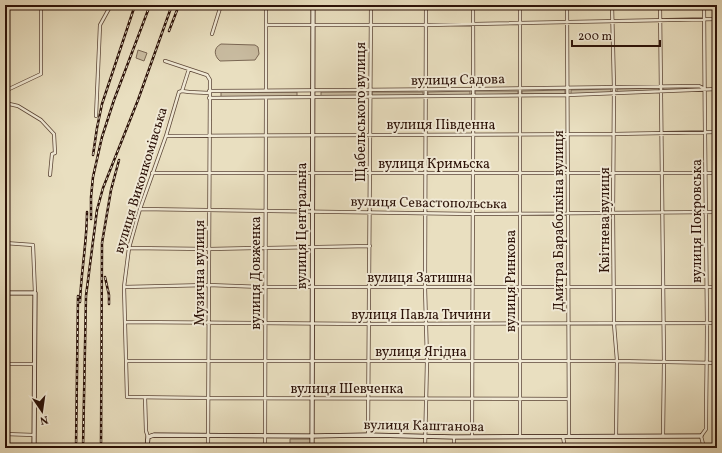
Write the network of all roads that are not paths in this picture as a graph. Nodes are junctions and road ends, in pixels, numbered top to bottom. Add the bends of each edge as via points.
1 (41, 5) edge
2 (110, 5) edge
3 (222, 5) edge
4 (266, 5) edge
5 (313, 5) edge
6 (370, 5) edge
7 (426, 5) edge
8 (473, 5) edge
9 (520, 5) edge
10 (567, 5) edge
11 (612, 5) edge
12 (660, 5) edge
13 (704, 5) edge
14 (717, 19) edge
15 (704, 20) junction
16 (660, 21) junction
17 (612, 22) junction
18 (567, 23) junction
19 (473, 24) junction
20 (521, 24) junction
21 (266, 25) junction
22 (312, 25) junction
23 (427, 25) junction
24 (370, 26) junction
25 (212, 34) dead end
26 (165, 61) dead end
27 (189, 70) junction
28 (661, 86) junction
29 (521, 88) junction
30 (568, 88) junction
31 (614, 88) junction
32 (473, 89) junction
33 (706, 89) junction
34 (717, 89) edge
35 (266, 90) junction
36 (312, 90) junction
37 (370, 90) junction
38 (425, 90) junction
39 (5, 91) edge
40 (182, 91) junction
41 (661, 91) junction
42 (209, 92) junction
43 (614, 93) junction
44 (568, 95) junction
45 (473, 96) junction
46 (521, 96) junction
47 (425, 97) junction
48 (209, 98) junction
49 (266, 98) junction
50 (312, 98) junction
51 (370, 98) junction
52 (5, 103) edge
53 (96, 116) dead end
54 (706, 132) junction
55 (717, 132) edge
56 (661, 133) junction
57 (312, 134) junction
58 (426, 134) junction
59 (474, 134) junction
60 (520, 134) junction
61 (567, 134) junction
62 (614, 134) junction
63 (369, 135) junction
64 (166, 136) junction
65 (209, 136) junction
66 (265, 136) junction
67 (152, 173) junction
68 (312, 173) junction
69 (370, 173) junction
70 (426, 173) junction
71 (474, 173) junction
72 (520, 173) junction
73 (568, 173) junction
74 (614, 173) junction
75 (662, 173) junction
76 (706, 173) junction
77 (717, 173) edge
78 (210, 174) junction
79 (265, 174) junction
80 (50, 175) dead end
81 (140, 209) junction
82 (209, 210) junction
83 (265, 211) junction
84 (312, 211) junction
85 (370, 212) junction
86 (568, 212) junction
87 (662, 212) junction
88 (706, 212) junction
89 (717, 212) edge
90 (425, 213) junction
91 (520, 213) junction
92 (613, 213) junction
93 (474, 214) junction
94 (5, 243) edge
95 (370, 246) junction
96 (265, 247) junction
97 (312, 247) junction
98 (129, 248) junction
99 (209, 248) junction
100 (208, 285) junction
101 (124, 287) junction
102 (265, 287) junction
103 (312, 287) junction
104 (370, 287) junction
105 (425, 287) junction
106 (521, 287) junction
107 (569, 287) junction
108 (663, 287) junction
109 (705, 287) junction
110 (717, 287) edge
111 (472, 288) junction
112 (614, 288) junction
113 (35, 293) junction
114 (5, 294) edge
115 (125, 322) junction
116 (663, 323) junction
117 (717, 323) edge
118 (209, 324) junction
119 (264, 324) junction
120 (312, 324) junction
121 (369, 324) junction
122 (426, 324) junction
123 (472, 324) junction
124 (520, 324) junction
125 (614, 324) junction
126 (707, 324) junction
127 (568, 325) junction
128 (126, 361) junction
129 (208, 361) junction
130 (264, 361) junction
131 (312, 361) junction
132 (369, 361) junction
133 (473, 361) junction
134 (568, 361) junction
135 (617, 361) junction
136 (427, 362) junction
137 (520, 362) junction
138 (664, 362) junction
139 (706, 363) junction
140 (717, 363) edge
141 (5, 364) edge
142 (34, 364) junction
143 (126, 397) joint
144 (146, 397) junction
145 (208, 398) junction
146 (264, 398) junction
147 (312, 398) junction
148 (427, 398) junction
149 (368, 399) junction
150 (472, 399) junction
151 (521, 399) junction
152 (568, 399) junction
153 (5, 434) edge
154 (34, 435) junction
155 (368, 435) junction
156 (663, 435) junction
157 (208, 436) junction
158 (265, 436) junction
159 (312, 436) junction
160 (426, 436) junction
161 (520, 436) junction
162 (569, 436) junction
163 (616, 436) junction
164 (701, 436) junction
165 (454, 437) junction
166 (472, 437) junction
167 (563, 437) junction
168 (148, 438) junction
169 (34, 448) edge
170 (147, 448) edge
171 (208, 448) edge
172 (265, 448) edge
173 (312, 448) edge
174 (426, 448) edge
175 (454, 448) edge
176 (566, 448) edge
177 (704, 448) edge

1 - 39 street via 41,74
2 - 53 street via 100,25
3 - 25 street
4 - 21 street
5 - 22 street, вулиця Центральна
6 - 24 street, Щабельського вулиця
7 - 23 street
8 - 19 street
9 - 20 street, вулиця Ринкова
10 - 18 street, Дмитра Бараболкіна вулиця
11 - 17 street, Квітнева вулиця
12 - 16 street
13 - 15 street, вулиця Покровська
14 - 15 street
15 - 16 street
15 - 33 street, вулиця Покровська
16 - 17 street
16 - 28 street
17 - 18 street
17 - 31 street, Квітнева вулиця
18 - 20 street
18 - 30 street, Дмитра Бараболкіна вулиця
19 - 20 street
19 - 23 street
19 - 32 street
20 - 29 street, вулиця Ринкова
21 - 22 street
21 - 35 street
22 - 24 street
22 - 36 street, вулиця Центральна
23 - 24 street
23 - 38 street
24 - 37 street, Щабельського вулиця
26 - 27 street
27 - 40 street, вулиця Виконкомівська
27 - 42 street, Музична вулиця via 207,75 210,80
28 - 31 street, вулиця Садова
28 - 33 street, вулиця Садова via 699,86
28 - 41 street
29 - 30 street, вулиця Садова
29 - 32 street, вулиця Садова
29 - 46 street, вулиця Ринкова
30 - 31 street, вулиця Садова
30 - 44 street, Дмитра Бараболкіна вулиця
31 - 43 street, Квітнева вулиця
32 - 38 street, вулиця Садова
32 - 45 street
33 - 34 street, вулиця Садова
33 - 41 street, вулиця Садова
33 - 54 street, вулиця Покровська
35 - 36 street, вулиця Садова
35 - 42 street, вулиця Садова
36 - 37 street, вулиця Садова
36 - 50 street, вулиця Центральна
37 - 38 street, вулиця Садова
37 - 51 street, Щабельського вулиця
38 - 47 street
40 - 42 street, вулиця Садова
40 - 64 street, вулиця Виконкомівська via 179,92
41 - 43 street, вулиця Садова
41 - 56 street
42 - 48 street, Музична вулиця
43 - 44 street, вулиця Садова
43 - 62 street, Квітнева вулиця
44 - 46 street, вулиця Садова
44 - 61 street, Дмитра Бараболкіна вулиця
45 - 46 street, вулиця Садова
45 - 47 street, вулиця Садова
45 - 59 street
46 - 60 street, вулиця Ринкова
47 - 51 street, вулиця Садова
47 - 58 street
48 - 49 street, вулиця Садова
48 - 65 street, Музична вулиця
49 - 50 street, вулиця Садова
49 - 66 street, вулиця Довженка
50 - 51 street, вулиця Садова
50 - 57 street, вулиця Центральна
51 - 63 street, Щабельського вулиця
52 - 80 street via 18,106 35,116 54,134 55,153 52,154
54 - 55 street, вулиця Південна
54 - 56 street, вулиця Південна
54 - 76 street, вулиця Покровська
56 - 62 street, вулиця Південна
56 - 75 street
57 - 63 street, вулиця Південна
57 - 66 street, вулиця Південна
57 - 68 street, вулиця Центральна
58 - 59 street, вулиця Південна
58 - 63 street, вулиця Південна
58 - 70 street
59 - 60 street, вулиця Південна
59 - 71 street
60 - 61 street, вулиця Південна
60 - 72 street, вулиця Ринкова
61 - 62 street, вулиця Південна
61 - 73 street, Дмитра Бараболкіна вулиця
62 - 74 street, Квітнева вулиця
63 - 69 street, Щабельського вулиця
64 - 65 street, вулиця Південна
64 - 67 street, вулиця Виконкомівська
65 - 66 street, вулиця Південна
65 - 78 street, Музична вулиця
66 - 79 street, вулиця Довженка
67 - 78 street, вулиця Кримьска
67 - 81 street, вулиця Виконкомівська
68 - 69 street, вулиця Кримьска
68 - 79 street, вулиця Кримьска
68 - 84 street, вулиця Центральна
69 - 70 street, вулиця Кримьска
69 - 85 street, Щабельського вулиця
70 - 71 street, вулиця Кримьска
70 - 90 street
71 - 72 street, вулиця Кримьска
71 - 93 street
72 - 73 street, вулиця Кримьска
72 - 91 street, вулиця Ринкова
73 - 74 street, вулиця Кримьска
73 - 86 street, Дмитра Бараболкіна вулиця
74 - 75 street, вулиця Кримьска
74 - 92 street, Квітнева вулиця
75 - 76 street, вулиця Кримьска
75 - 87 street
76 - 77 street, вулиця Кримьска
76 - 88 street, вулиця Покровська
78 - 79 street, вулиця Кримьска
78 - 82 street, Музична вулиця
79 - 83 street, вулиця Довженка
81 - 82 street, вулиця Севастопольська
81 - 98 street, вулиця Виконкомівська
82 - 83 street, вулиця Севастопольська
82 - 99 street, Музична вулиця
83 - 84 street, вулиця Севастопольська
83 - 96 street, вулиця Довженка
84 - 85 street, вулиця Севастопольська
84 - 97 street, вулиця Центральна
85 - 90 street, вулиця Севастопольська
85 - 95 street, Щабельського вулиця
86 - 91 street, вулиця Севастопольська
86 - 92 street, вулиця Севастопольська
86 - 107 street, Дмитра Бараболкіна вулиця
87 - 88 street, вулиця Севастопольська
87 - 92 street, вулиця Севастопольська
87 - 108 street
88 - 89 street, вулиця Севастопольська
88 - 109 street, вулиця Покровська
90 - 93 street, вулиця Севастопольська
90 - 105 street
91 - 93 street, вулиця Севастопольська
91 - 106 street, вулиця Ринкова
92 - 112 street, Квітнева вулиця
93 - 111 street
94 - 113 street via 33,246
95 - 97 street
95 - 104 street, Щабельського вулиця
96 - 97 street
96 - 99 street
96 - 102 street, вулиця Довженка
97 - 103 street, вулиця Центральна
98 - 99 street
98 - 101 street, вулиця Виконкомівська
99 - 100 street, Музична вулиця
100 - 101 street, вулиця Затишна
100 - 102 street, вулиця Затишна
100 - 118 street, Музична вулиця
101 - 115 street, вулиця Виконкомівська
102 - 103 street, вулиця Затишна
102 - 119 street, вулиця Довженка
103 - 104 street, вулиця Затишна
103 - 120 street, вулиця Центральна
104 - 105 street, вулиця Затишна
104 - 121 street, Щабельського вулиця
105 - 111 street, вулиця Затишна
105 - 122 street
106 - 107 street, вулиця Затишна
106 - 111 street, вулиця Затишна
106 - 124 street, вулиця Ринкова
107 - 112 street, вулиця Затишна
107 - 127 street, Дмитра Бараболкіна вулиця
108 - 109 street, вулиця Затишна
108 - 112 street, вулиця Затишна
108 - 116 street
109 - 110 street, вулиця Затишна
109 - 126 street, вулиця Покровська
111 - 123 street
112 - 125 street, Квітнева вулиця
113 - 114 street
113 - 142 street
115 - 118 street, вулиця Павла Тичини
115 - 128 street, вулиця Виконкомівська
116 - 125 street, вулиця Павла Тичини
116 - 126 street, вулиця Павла Тичини
116 - 138 street
117 - 126 street, вулиця Павла Тичини
118 - 119 street, вулиця Павла Тичини
118 - 129 street, Музична вулиця
119 - 120 street, вулиця Павла Тичини
119 - 130 street, вулиця Довженка
120 - 121 street, вулиця Павла Тичини
120 - 131 street, вулиця Центральна
121 - 122 street, вулиця Павла Тичини
121 - 132 street, Щабельського вулиця
122 - 123 street, вулиця Павла Тичини
122 - 136 street
123 - 124 street, вулиця Павла Тичини
123 - 133 street
124 - 127 street, вулиця Павла Тичини
124 - 137 street, вулиця Ринкова
125 - 127 street, вулиця Павла Тичини
125 - 135 street, Квітнева вулиця
126 - 139 street, вулиця Покровська
127 - 134 street, Дмитра Бараболкіна вулиця
128 - 129 street, вулиця Ягідна
128 - 143 street, вулиця Виконкомівська
129 - 130 street, вулиця Ягідна
129 - 145 street, Музична вулиця
130 - 131 street, вулиця Ягідна
130 - 146 street, вулиця Довженка
131 - 132 street, вулиця Ягідна
131 - 147 street, вулиця Центральна
132 - 136 street, вулиця Ягідна
132 - 149 street, Щабельського вулиця
133 - 136 street, вулиця Ягідна
133 - 137 street, вулиця Ягідна
133 - 150 street
134 - 135 street, вулиця Ягідна
134 - 137 street, вулиця Ягідна
134 - 152 street, Дмитра Бараболкіна вулиця
135 - 138 street, вулиця Ягідна
135 - 163 street, Квітнева вулиця
136 - 148 street
137 - 151 street, вулиця Ринкова
138 - 139 street, вулиця Ягідна
138 - 156 street
139 - 140 street, вулиця Ягідна
139 - 164 street, вулиця Покровська via 706,429
141 - 142 street
142 - 154 street
143 - 144 street, вулиця Шевченка
144 - 145 street, вулиця Шевченка
144 - 168 street
145 - 146 street, вулиця Шевченка
145 - 157 street, Музична вулиця
146 - 147 street, вулиця Шевченка
146 - 158 street, вулиця Довженка
147 - 149 street, вулиця Шевченка
147 - 159 street, вулиця Центральна
148 - 149 street, вулиця Шевченка
148 - 150 street, вулиця Шевченка
148 - 160 street
149 - 155 street, Щабельського вулиця
150 - 151 street, вулиця Шевченка
150 - 166 street
151 - 152 street, вулиця Шевченка
151 - 161 street, вулиця Ринкова
152 - 162 street, Дмитра Бараболкіна вулиця
153 - 154 street
154 - 169 street
155 - 159 street, вулиця Каштанова
155 - 160 street, вулиця Каштанова
156 - 163 street, вулиця Каштанова
156 - 164 street, вулиця Каштанова
157 - 158 street, вулиця Каштанова
157 - 168 street, вулиця Каштанова via 154,435
157 - 171 street, Музична вулиця
158 - 159 street, вулиця Каштанова
158 - 172 street, вулиця Довженка
159 - 173 street, вулиця Центральна
160 - 165 street, вулиця Каштанова
160 - 174 street
161 - 166 street, вулиця Каштанова
161 - 167 street, вулиця Каштанова
162 - 163 street, вулиця Каштанова
162 - 167 street, вулиця Каштанова
164 - 177 street
165 - 166 street, вулиця Каштанова
165 - 175 street
167 - 176 street
168 - 170 street

